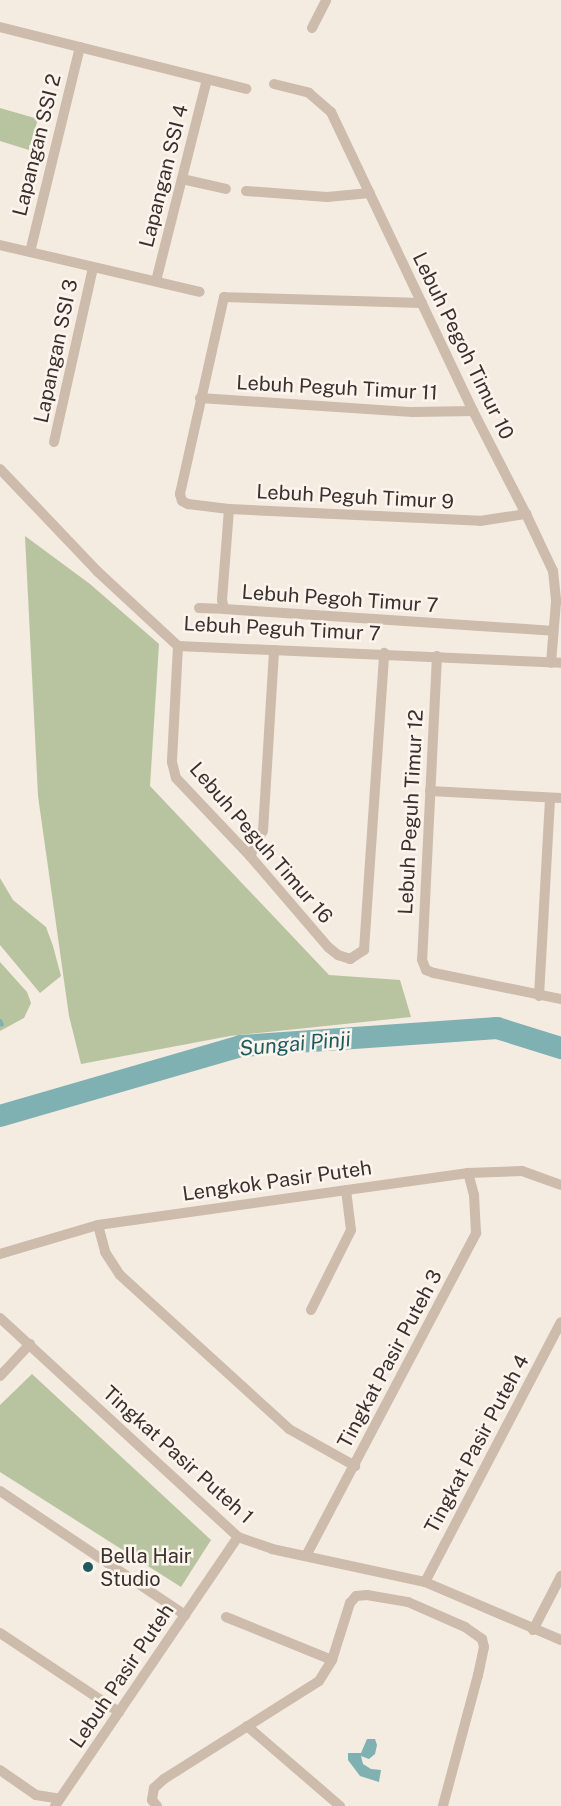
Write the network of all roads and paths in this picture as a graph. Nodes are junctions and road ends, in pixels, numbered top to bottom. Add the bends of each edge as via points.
1 (326, 0) edge
2 (0, 27) edge
3 (312, 28) dead end
4 (80, 47) junction
5 (207, 80) junction
6 (274, 84) dead end
7 (246, 88) dead end
8 (182, 179) junction
9 (226, 189) dead end
10 (246, 191) dead end
11 (370, 193) junction
12 (0, 245) edge
13 (30, 252) junction
14 (93, 267) junction
15 (156, 281) junction
16 (201, 292) dead end
17 (422, 303) junction
18 (200, 398) junction
19 (473, 411) junction
20 (54, 442) dead end
21 (0, 469) edge
22 (229, 509) junction
23 (526, 514) junction
24 (200, 608) dead end
25 (224, 609) junction
26 (553, 631) junction
27 (178, 646) junction
28 (274, 650) junction
29 (384, 653) junction
30 (437, 656) junction
31 (556, 663) edge
32 (430, 791) junction
33 (555, 799) edge
34 (250, 856) junction
35 (364, 950) joint
36 (539, 996) junction
37 (561, 999) edge
38 (468, 1173) junction
39 (561, 1185) edge
40 (346, 1190) junction
41 (98, 1225) junction
42 (0, 1254) edge
43 (311, 1310) dead end
44 (0, 1318) edge
45 (561, 1322) edge
46 (30, 1344) junction
47 (0, 1376) edge
48 (355, 1466) junction
49 (0, 1491) edge
50 (238, 1537) junction
51 (307, 1554) junction
52 (561, 1576) edge
53 (425, 1582) junction
54 (185, 1615) junction
55 (226, 1617) dead end
56 (533, 1630) junction
57 (0, 1633) edge
58 (561, 1640) edge
59 (332, 1659) junction
60 (119, 1712) junction
61 (247, 1726) junction
62 (0, 1770) edge
63 (57, 1802) edge
64 (157, 1806) edge
65 (340, 1806) edge
66 (443, 1806) edge

1 - 3 street
2 - 4 street
4 - 5 street
4 - 13 street, Lapangan SSI 2
5 - 7 street
5 - 8 street, Lapangan SSI 4
6 - 11 street, Lebuh Pegoh Timur 10 via 309,93 331,112
8 - 9 street
8 - 15 street, Lapangan SSI 4
10 - 11 street via 327,197
11 - 17 street, Lebuh Pegoh Timur 10
12 - 13 street
13 - 14 street
14 - 15 street
14 - 20 street, Lapangan SSI 3
15 - 16 street
17 - 18 street via 224,297
17 - 19 street, Lebuh Pegoh Timur 10
18 - 19 street, Lebuh Peguh Timur 11 via 391,411
18 - 22 street, Lebuh Peguh Timur 9 via 180,494 188,504
19 - 23 street, Lebuh Pegoh Timur 10
21 - 27 street, Lebuh Peguh Timur 7 via 97,571
22 - 23 street, Lebuh Peguh Timur 9 via 480,520
22 - 25 street, Lebuh Pegoh Timur 7
23 - 26 street, Lebuh Pegoh Timur 10 via 553,571
24 - 25 street
25 - 26 street, Lebuh Pegoh Timur 7
26 - 31 street, Lebuh Pegoh Timur 10
27 - 28 street, Lebuh Peguh Timur 7
27 - 34 street, Lebuh Peguh Timur 16 via 172,762 176,778
28 - 29 street, Lebuh Peguh Timur 7
28 - 34 street via 263,831
29 - 30 street, Lebuh Peguh Timur 7
29 - 35 street, Lebuh Peguh Timur 12
30 - 31 street, Lebuh Peguh Timur 7
30 - 32 street, Lebuh Peguh Timur 12
32 - 33 street
32 - 36 street, Lebuh Peguh Timur 12 via 422,960 426,970
33 - 36 street
34 - 35 street, Lebuh Peguh Timur 16 via 328,947 350,959
36 - 37 street
38 - 39 street, Lengkok Pasir Puteh via 522,1172
38 - 40 street, Lengkok Pasir Puteh
38 - 48 street, Tingkat Pasir Puteh 3 via 477,1233
40 - 41 street, Lengkok Pasir Puteh
40 - 43 street via 351,1230
41 - 42 street, Lengkok Pasir Puteh
41 - 48 street via 105,1252 120,1275 289,1429
44 - 46 street, Tingkat Pasir Puteh 1
45 - 53 street, Tingkat Pasir Puteh 4
46 - 47 street
46 - 50 street, Tingkat Pasir Puteh 1
48 - 51 street, Tingkat Pasir Puteh 3
49 - 54 street
50 - 51 street, Tingkat Pasir Puteh 1 via 272,1549
50 - 54 street, Lebuh Pasir Puteh
51 - 53 street, Tingkat Pasir Puteh 1
52 - 56 street
53 - 56 street, Tingkat Pasir Puteh 1
54 - 60 street, Lebuh Pasir Puteh
55 - 59 street
56 - 58 street, Tingkat Pasir Puteh 1
57 - 60 street
59 - 61 street via 319,1681
59 - 66 street via 350,1603 356,1596 408,1602 465,1626 482,1640 484,1647
60 - 63 street, Lebuh Pasir Puteh
61 - 64 street via 164,1779 154,1788 152,1800
61 - 65 street
62 - 63 street via 36,1795

